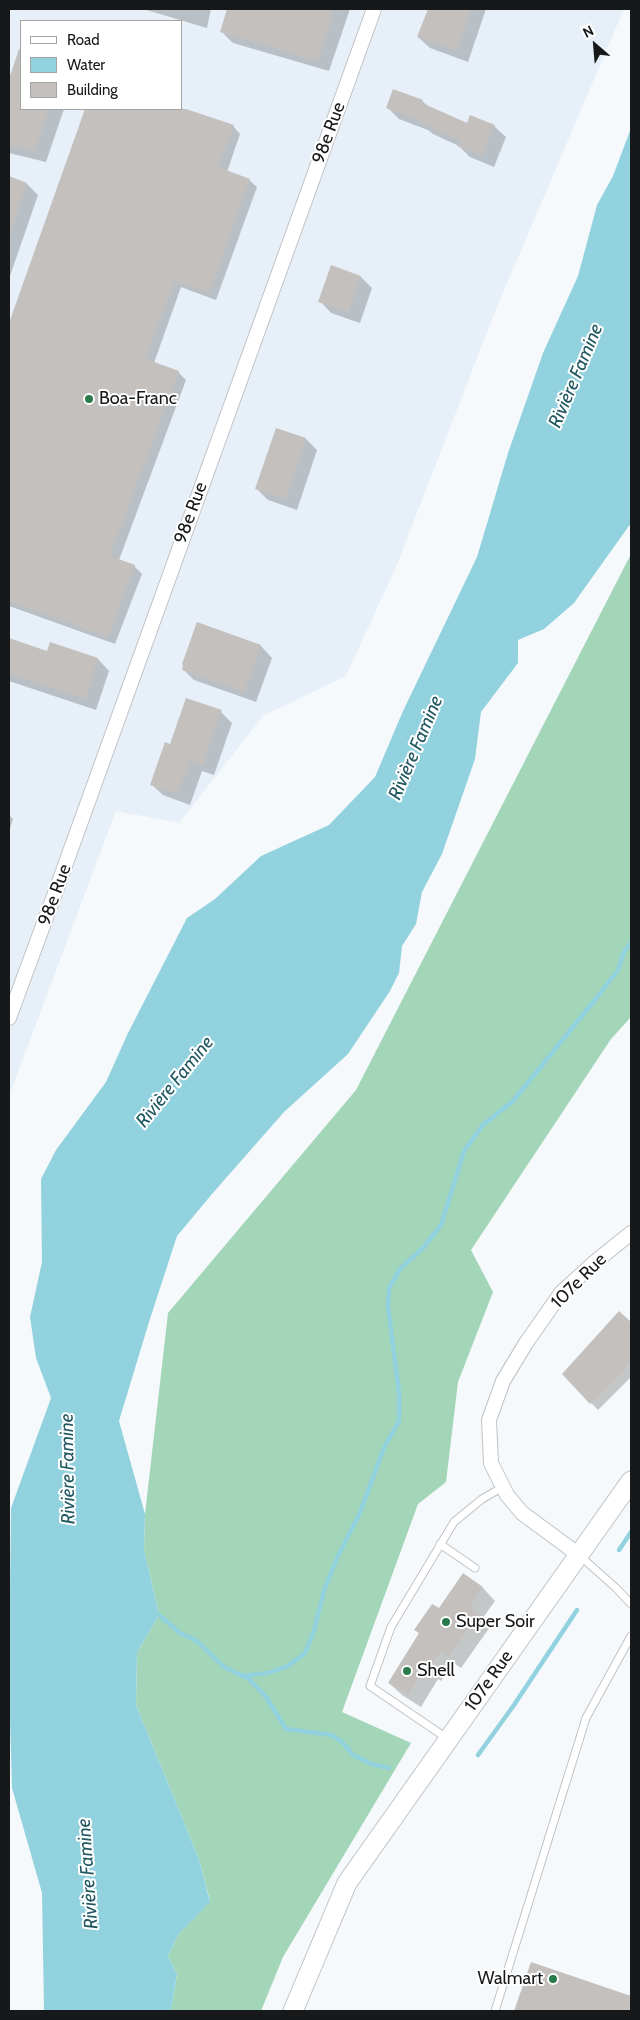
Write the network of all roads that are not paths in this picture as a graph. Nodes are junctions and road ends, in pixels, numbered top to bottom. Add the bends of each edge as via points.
1 (374, 9) edge
2 (9, 1018) edge
3 (631, 1233) edge
4 (631, 1481) edge
5 (503, 1487) junction
6 (440, 1544) junction
7 (579, 1555) junction
8 (475, 1568) dead end
9 (631, 1604) edge
10 (631, 1636) edge
11 (448, 1739) junction
12 (293, 2011) edge
13 (495, 2011) edge

1 - 2 street, 98e Rue
3 - 5 street, 107e Rue via 562,1293 503,1381 489,1420 491,1463
4 - 7 main road
5 - 6 lane via 454,1522
5 - 7 street, 107e Rue via 522,1513
6 - 8 lane
6 - 11 lane via 391,1626 370,1686
7 - 9 lane
7 - 11 main road, 107e Rue
10 - 13 lane via 586,1718
11 - 12 main road, 107e Rue via 347,1882

